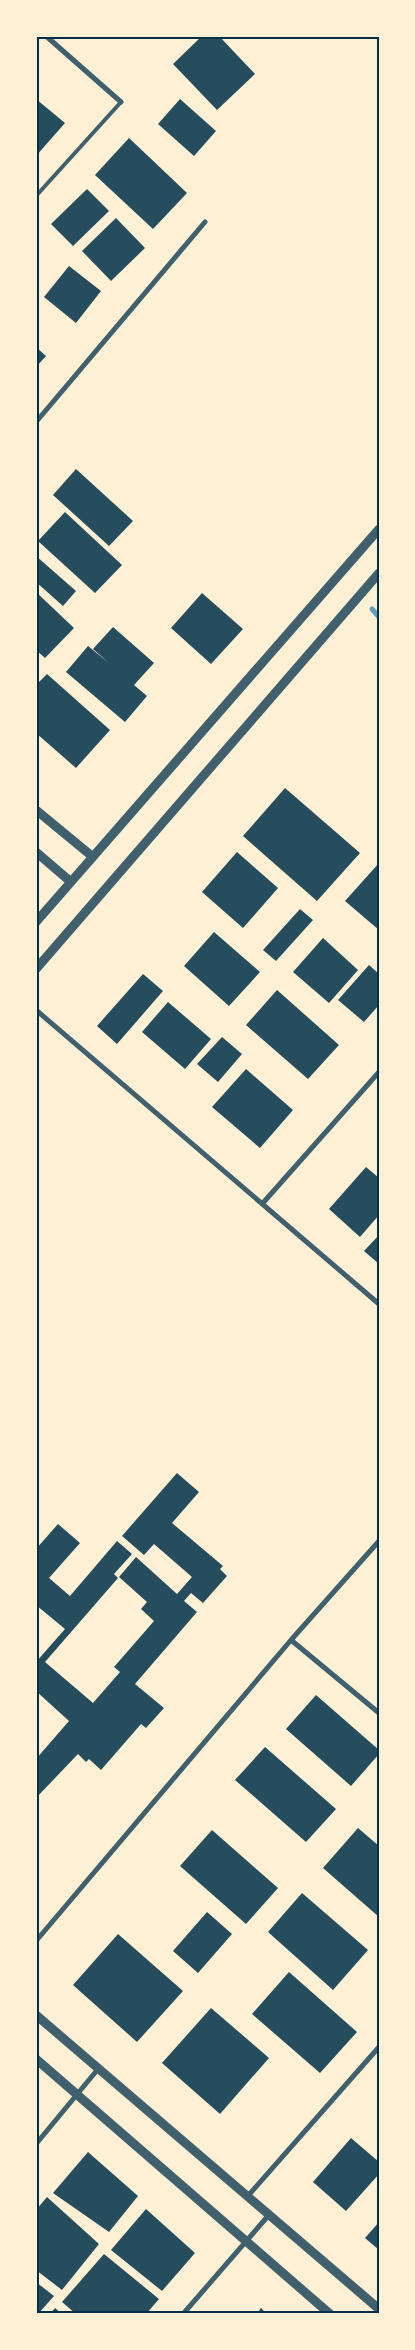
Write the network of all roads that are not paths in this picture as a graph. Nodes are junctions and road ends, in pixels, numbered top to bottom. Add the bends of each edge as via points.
1 (46, 36) edge
2 (121, 102) joint
3 (36, 196) edge
4 (205, 222) dead end
5 (36, 422) edge
6 (379, 529) edge
7 (379, 573) edge
8 (36, 810) edge
9 (36, 852) edge
10 (93, 857) junction
11 (71, 882) junction
12 (36, 922) edge
13 (36, 970) edge
14 (36, 1010) edge
15 (379, 1072) edge
16 (262, 1204) junction
17 (379, 1304) edge
18 (379, 1541) edge
19 (291, 1640) junction
20 (379, 1713) edge
21 (36, 1941) edge
22 (36, 2015) edge
23 (379, 2047) edge
24 (36, 2059) edge
25 (98, 2069) junction
26 (78, 2095) junction
27 (36, 2144) edge
28 (246, 2197) junction
29 (268, 2216) junction
30 (246, 2241) junction
31 (379, 2309) edge
32 (183, 2314) edge
33 (330, 2314) edge

1 - 2 street
2 - 3 lane
4 - 5 street
6 - 10 street
7 - 13 street
8 - 10 street
9 - 11 street
10 - 11 street
11 - 12 street
14 - 16 street
15 - 16 street
16 - 17 street
18 - 19 street
19 - 20 street
19 - 21 street
22 - 25 street
23 - 28 street
24 - 26 street
25 - 26 street
25 - 28 street
26 - 27 street
26 - 30 street
28 - 29 street
29 - 30 street
29 - 31 street
30 - 32 street
30 - 33 street

